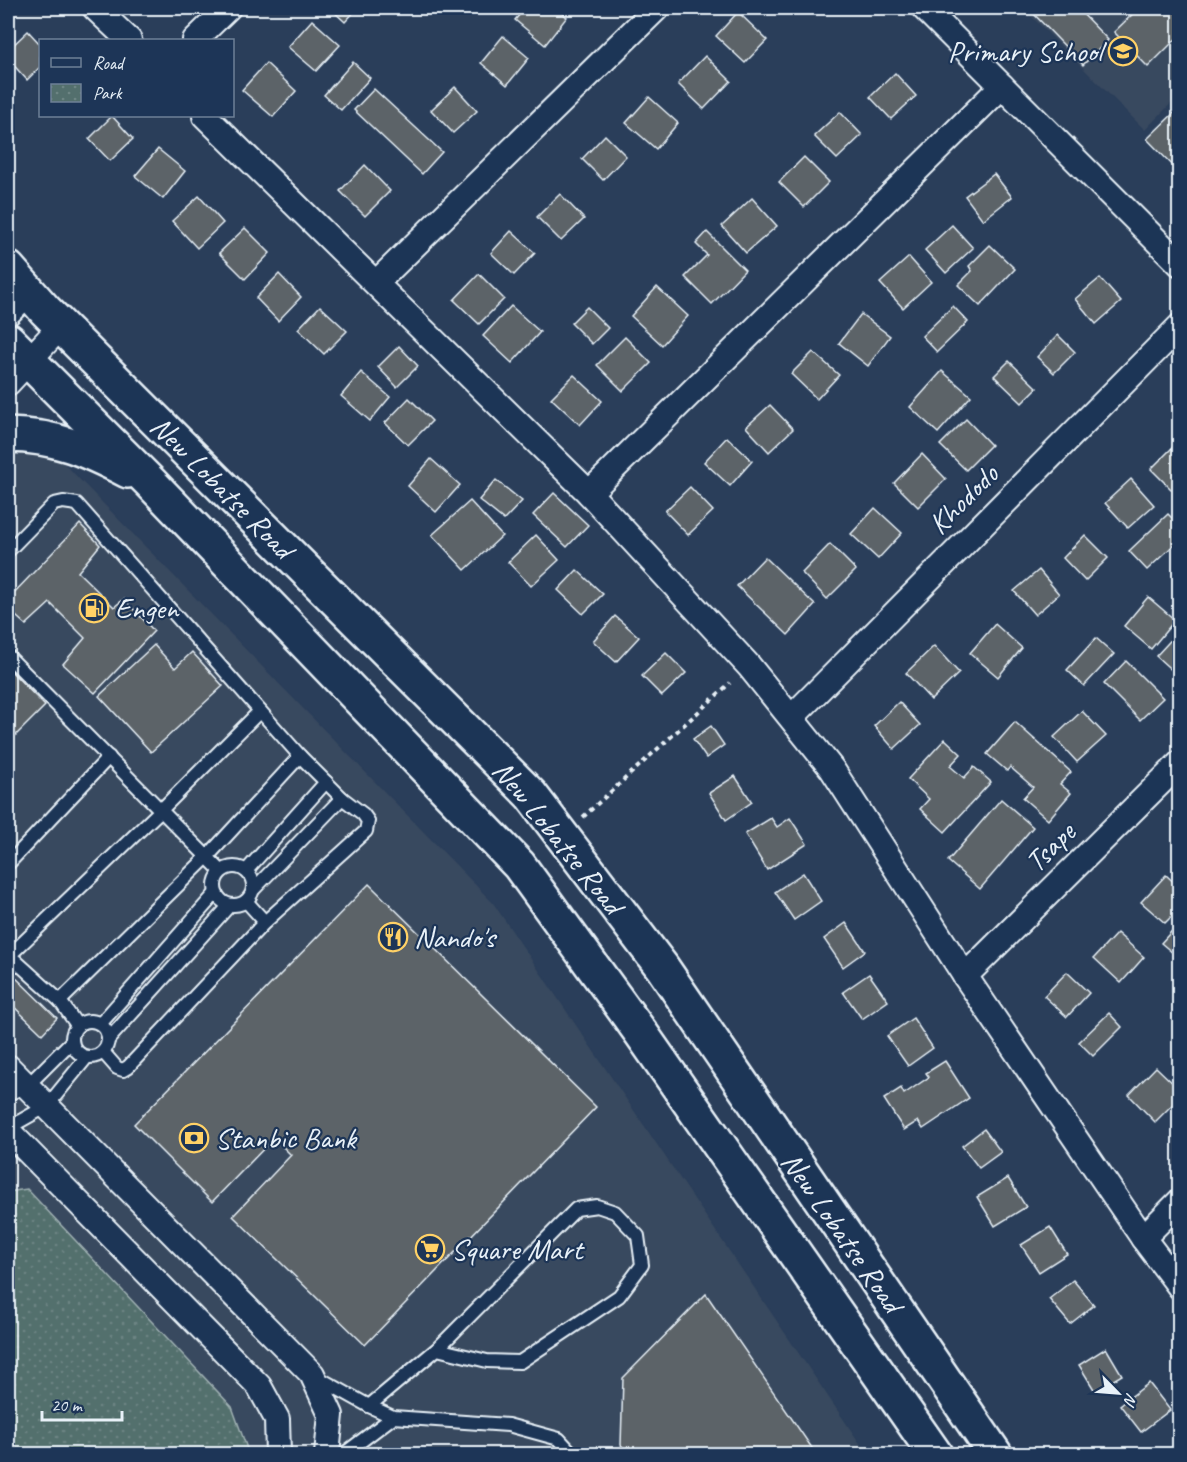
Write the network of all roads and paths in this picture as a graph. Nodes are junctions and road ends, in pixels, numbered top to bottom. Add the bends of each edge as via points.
1 (95, 8) edge
2 (228, 8) edge
3 (657, 8) edge
4 (924, 8) edge
5 (128, 39) edge
6 (196, 39) edge
7 (1002, 86) junction
8 (206, 117) edge
9 (1179, 264) edge
10 (8, 268) edge
11 (376, 283) junction
12 (18, 303) edge
13 (62, 326) junction
14 (1179, 326) edge
15 (15, 361) edge
16 (8, 435) edge
17 (151, 483) junction
18 (589, 493) junction
19 (8, 551) edge
20 (8, 656) edge
21 (749, 666) junction
22 (260, 711) junction
23 (792, 717) junction
24 (300, 756) junction
25 (109, 757) junction
26 (1179, 763) edge
27 (326, 782) junction
28 (342, 798) junction
29 (161, 810) junction
30 (562, 836) junction
31 (207, 857) junction
32 (8, 864) edge
33 (221, 871) junction
34 (246, 871) junction
35 (253, 890) junction
36 (215, 894) junction
37 (246, 901) junction
38 (229, 906) junction
39 (265, 922) junction
40 (8, 955) edge
41 (965, 976) junction
42 (60, 1001) junction
43 (101, 1023) junction
44 (77, 1025) junction
45 (72, 1042) junction
46 (106, 1046) junction
47 (87, 1058) junction
48 (8, 1067) edge
49 (17, 1090) edge
50 (47, 1106) junction
51 (8, 1130) edge
52 (1179, 1201) edge
53 (1143, 1238) junction
54 (1179, 1287) edge
55 (437, 1349) junction
56 (312, 1374) junction
57 (369, 1406) junction
58 (393, 1417) junction
59 (278, 1455) edge
60 (327, 1455) edge
61 (344, 1455) edge
62 (573, 1455) edge
63 (935, 1455) edge
64 (995, 1455) edge

1 - 5 street
2 - 6 street
3 - 11 street
4 - 7 street
7 - 9 street
7 - 18 street
8 - 11 street
10 - 12 main road, New Lobatse Road
11 - 18 street
12 - 13 main road, New Lobatse Road
13 - 15 street
13 - 30 main road, New Lobatse Road via 531,795
14 - 23 street, Khododo
15 - 17 main road, New Lobatse Road
16 - 17 main road via 62,441
17 - 63 main road, New Lobatse Road via 519,865
18 - 21 street
19 - 22 lane via 54,504 77,504
20 - 25 lane
21 - 23 street
21 - 30 path
22 - 24 lane
22 - 29 lane
23 - 41 street via 832,768
24 - 27 lane
24 - 31 lane
25 - 29 lane
25 - 32 lane
26 - 41 street, Tsape
27 - 28 lane
27 - 34 lane
28 - 35 lane
28 - 39 lane via 363,814 368,821 366,831
29 - 31 lane
29 - 40 lane
30 - 64 main road, New Lobatse Road via 662,967
31 - 33 lane
31 - 42 lane
33 - 34 lane via 234,867
33 - 36 lane via 214,882
34 - 35 lane
35 - 37 lane
36 - 38 lane
36 - 43 lane
37 - 38 lane
37 - 39 lane
38 - 46 lane
39 - 46 lane via 128,1067 117,1068
40 - 42 lane
41 - 53 street
42 - 44 lane
43 - 44 lane via 89,1020
43 - 46 lane via 108,1034
44 - 45 lane
45 - 47 lane via 77,1052
45 - 49 lane
46 - 47 lane via 99,1055
47 - 50 lane
48 - 49 street
49 - 50 street
50 - 51 lane
50 - 56 street
51 - 59 street via 259,1386 277,1419
52 - 53 street
53 - 54 street
55 - 55 lane via 576,1209 597,1206 615,1212 638,1236 642,1265 619,1296 520,1362 487,1361
55 - 57 lane
56 - 57 lane
56 - 60 street via 331,1415
57 - 58 lane
58 - 61 lane
58 - 62 lane via 508,1425 559,1439

